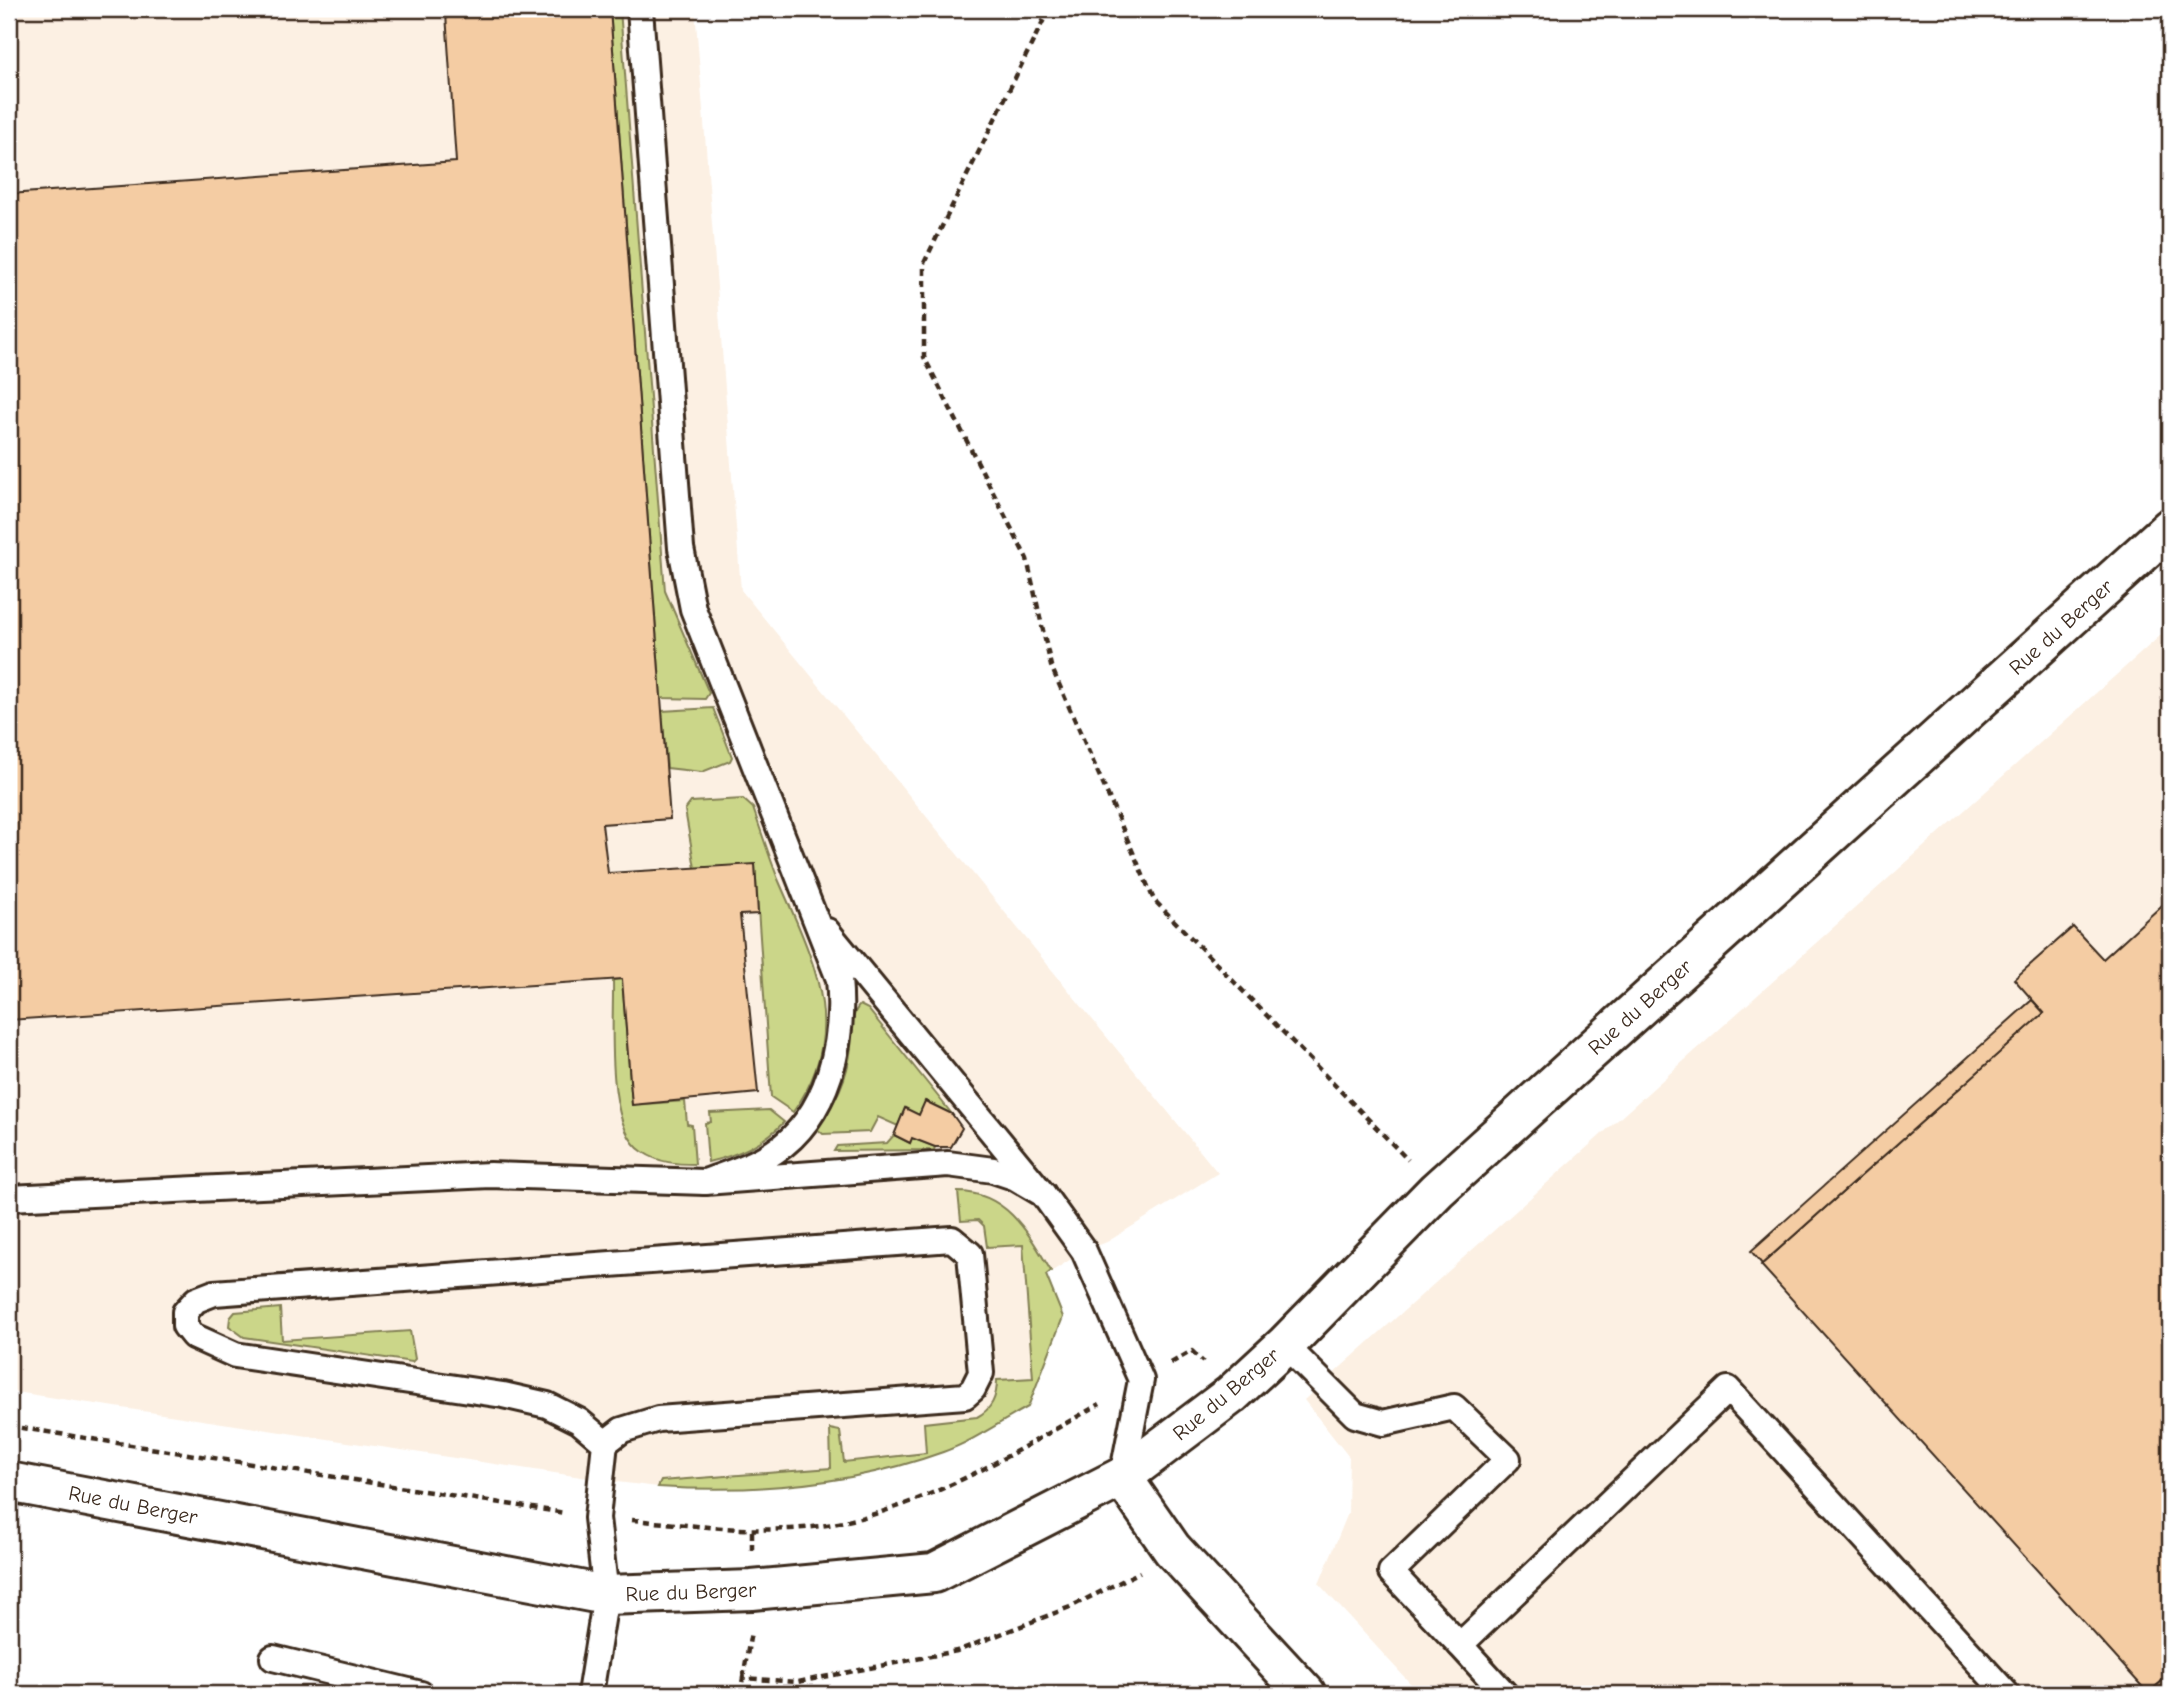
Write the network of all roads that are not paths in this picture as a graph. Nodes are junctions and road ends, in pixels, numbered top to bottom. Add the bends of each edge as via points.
1 (640, 9) edge
2 (2170, 528) edge
3 (814, 914) junction
4 (705, 1182) junction
5 (1043, 1195) junction
6 (9, 1198) edge
7 (1285, 1345) junction
8 (605, 1443) junction
9 (1122, 1477) junction
10 (9, 1482) edge
11 (606, 1595) junction
12 (1460, 1645) junction
13 (273, 1658) dead end
14 (421, 1694) edge
15 (590, 1694) edge
16 (1306, 1694) edge
17 (1505, 1694) edge
18 (2007, 1694) edge

1 - 3 lane via 681,548 690,597
2 - 7 street, Rue du Berger via 1437,1190
3 - 4 lane via 839,979 842,1013 824,1089 801,1127 775,1151
3 - 5 lane
4 - 5 lane via 948,1164 993,1170
4 - 6 lane via 490,1175
5 - 9 lane via 1084,1251 1141,1380
7 - 9 street, Rue du Berger via 1232,1394
7 - 12 lane via 1355,1415 1383,1423 1454,1407 1508,1459 1391,1572
8 - 8 lane via 547,1405 235,1355 192,1336 185,1326 185,1312 196,1300 214,1293 761,1252 952,1239 970,1254 981,1373 965,1396 658,1419 622,1430
8 - 11 lane via 597,1518
9 - 11 street, Rue du Berger via 934,1573 752,1590
9 - 16 street via 1172,1549
10 - 11 street, Rue du Berger
11 - 15 lane
12 - 17 lane
12 - 18 lane via 1728,1389
13 - 14 lane

